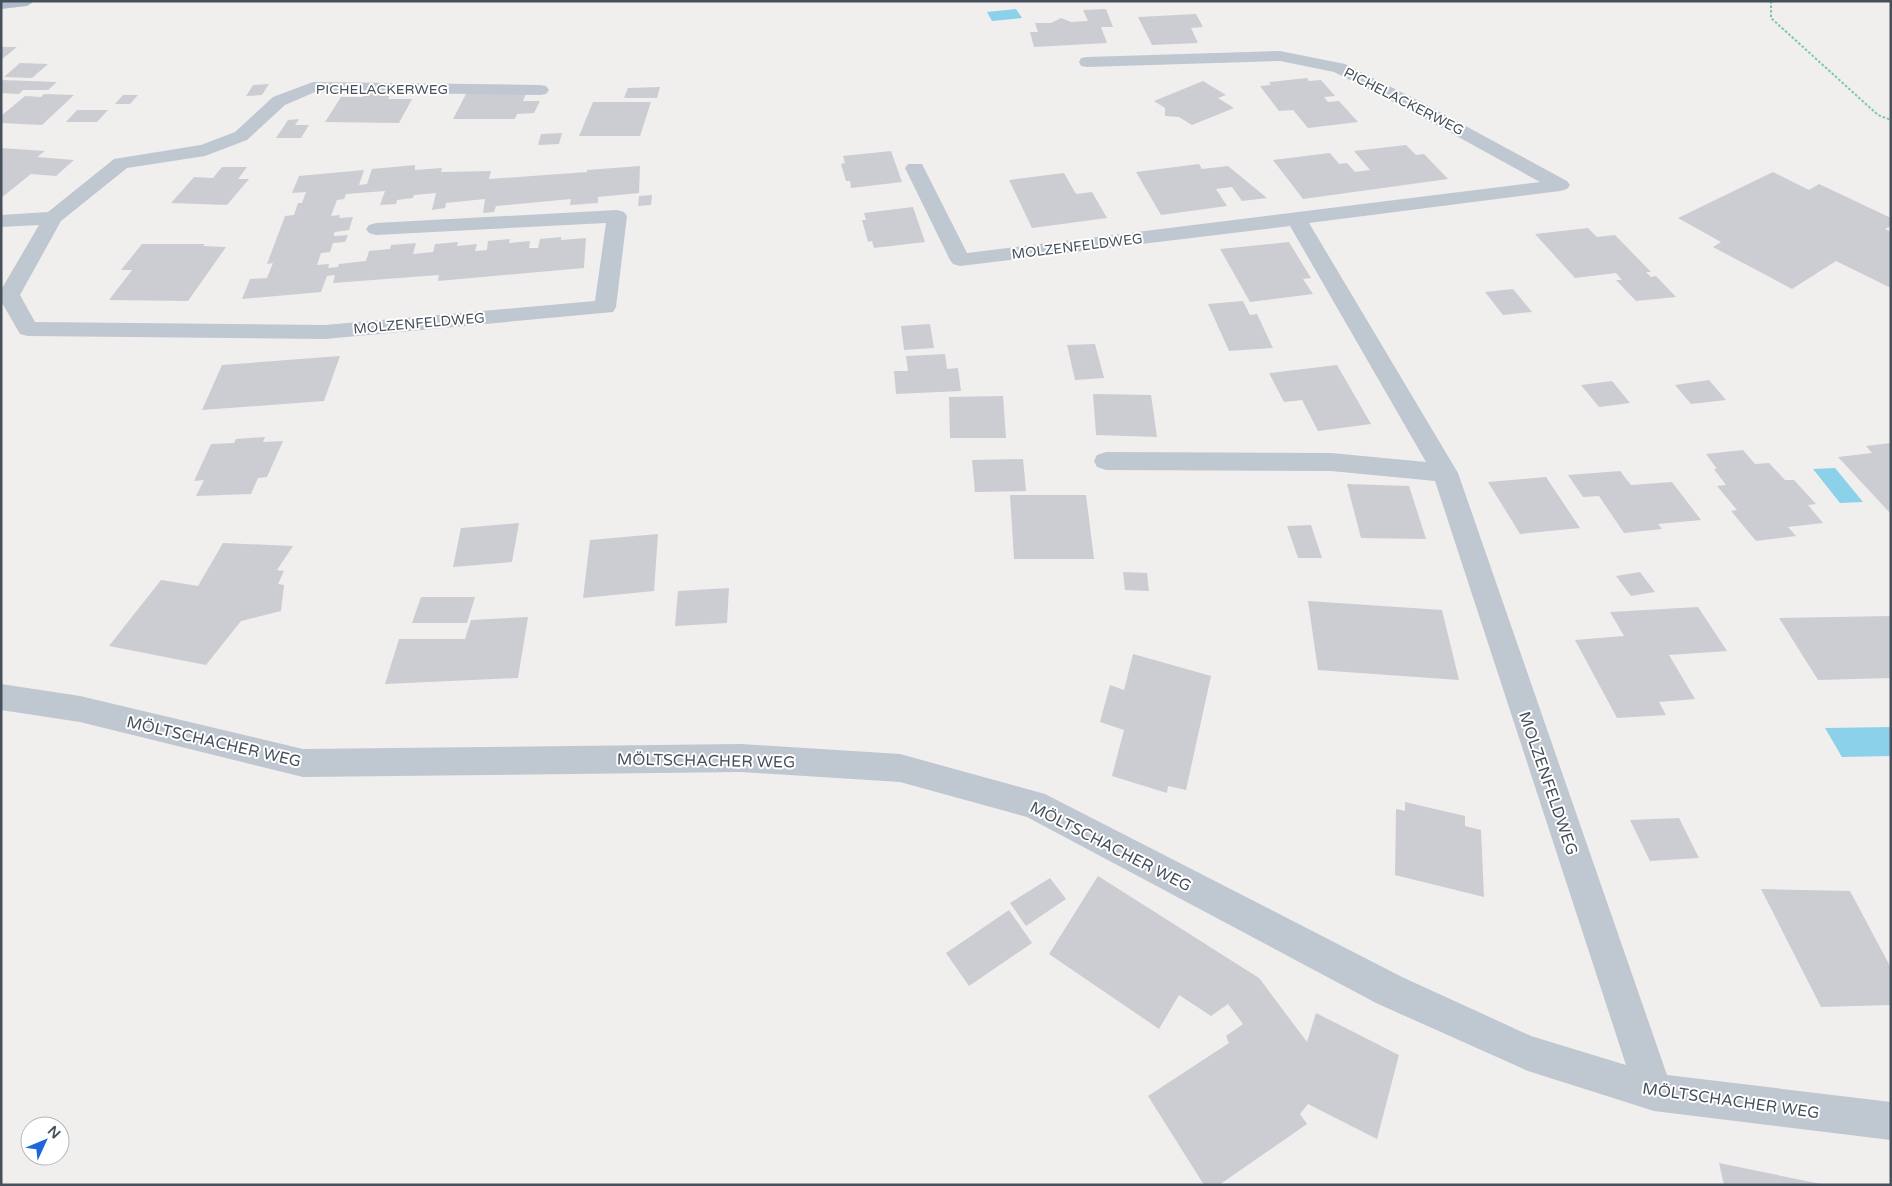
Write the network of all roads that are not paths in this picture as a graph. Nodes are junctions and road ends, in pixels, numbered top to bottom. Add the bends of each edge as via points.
1 (28, 1) edge
2 (1, 4) edge
3 (1086, 62) dead end
4 (540, 90) dead end
5 (915, 168) dead end
6 (1560, 184) joint
7 (52, 218) junction
8 (1296, 219) junction
9 (1, 220) edge
10 (376, 229) dead end
11 (10, 318) edge
12 (1106, 462) dead end
13 (1444, 473) junction
14 (1, 697) edge
15 (1654, 1092) junction
16 (1889, 1126) edge

1 - 2 main road
3 - 6 street, PICHELACKERWEG via 1280,56 1339,68
4 - 7 street, PICHELACKERWEG via 313,87 279,101 242,136 206,150 121,163
5 - 8 street, MOLZENFELDWEG via 960,260
6 - 8 street, MOLZENFELDWEG
7 - 9 street
7 - 11 street, MOLZENFELDWEG via 9,295
8 - 13 street, MOLZENFELDWEG
10 - 11 street, MOLZENFELDWEG via 617,216 605,307 325,332 28,329
12 - 13 street via 1332,462
13 - 15 street, MOLZENFELDWEG
14 - 15 street, MÖLTSCHACHER WEG via 80,709 303,763 741,758 900,768 1034,804 1389,990 1528,1053
15 - 16 street, MÖLTSCHACHER WEG

